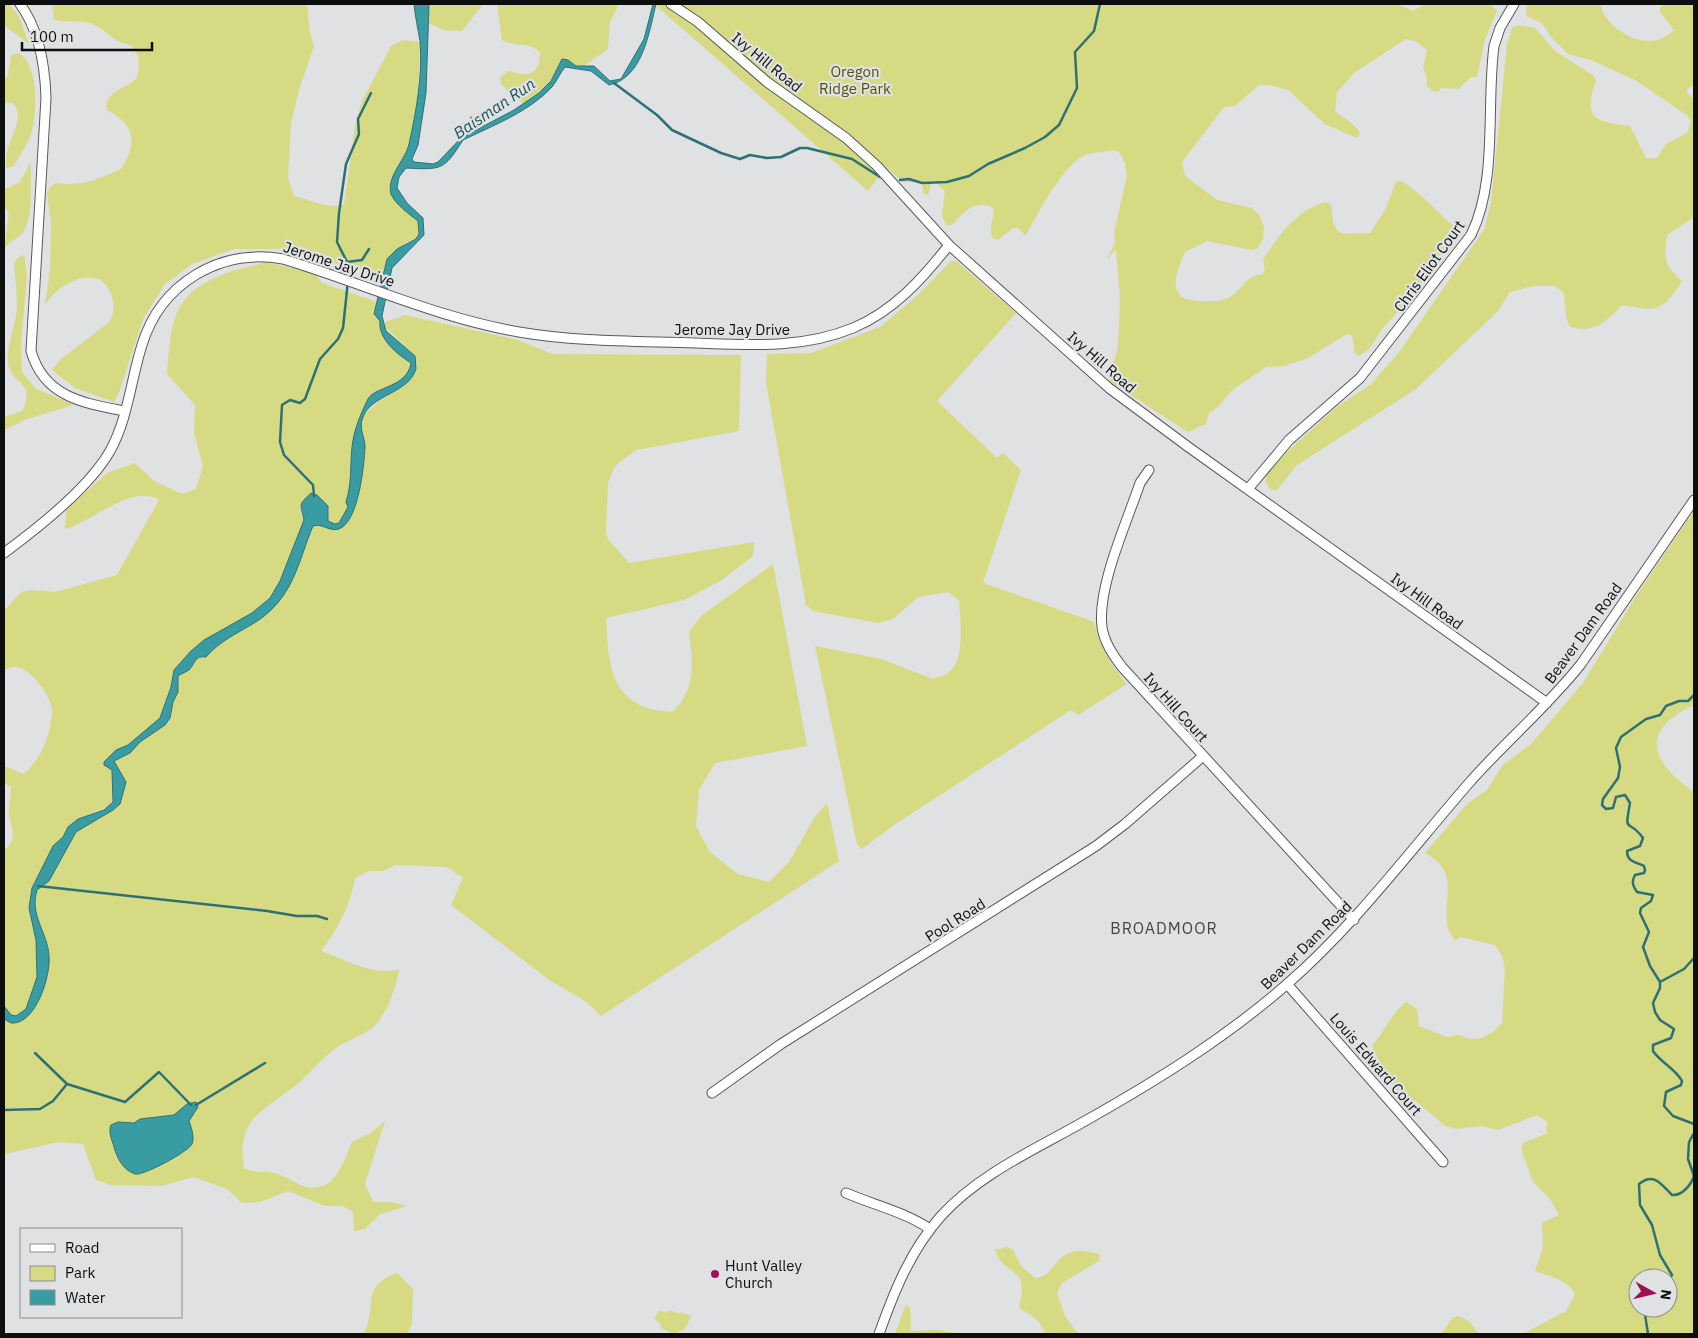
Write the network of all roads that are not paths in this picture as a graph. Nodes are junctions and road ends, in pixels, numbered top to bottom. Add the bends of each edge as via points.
1 (20, 4) edge
2 (671, 4) edge
3 (1514, 4) edge
4 (949, 245) junction
5 (124, 411) junction
6 (1149, 470) dead end
7 (1248, 489) junction
8 (1694, 500) edge
9 (4, 553) edge
10 (1547, 703) junction
11 (1202, 756) junction
12 (1354, 920) junction
13 (1287, 984) junction
14 (712, 1093) dead end
15 (1443, 1162) dead end
16 (846, 1192) dead end
17 (930, 1229) junction
18 (879, 1334) edge

1 - 5 street via 41,52 46,83 31,352 42,376 61,393 97,406
2 - 4 street, Ivy Hill Road via 698,22 766,82 846,138 877,166
3 - 7 street, Chris Eliot Court via 1494,46 1486,182 1478,220 1471,235 1360,378 1289,440
4 - 5 street, Jerome Jay Drive via 912,289 875,316 831,336 785,344 738,345 518,332 460,318 267,256 231,260 196,273 167,298 148,328
4 - 7 street, Ivy Hill Road via 1109,388
5 - 9 street, Jerome Jay Drive via 112,448 100,467
6 - 11 street, Ivy Hill Court via 1140,483 1108,580 1102,606 1102,628 1122,667
7 - 10 street, Ivy Hill Road
8 - 10 street, Beaver Dam Road via 1581,664
10 - 12 street, Beaver Dam Road via 1470,783
11 - 12 street, Ivy Hill Court
11 - 14 street, Pool Road via 1125,824 1088,851 781,1044
12 - 13 street, Beaver Dam Road
13 - 15 street, Louis Edward Court
13 - 17 street, Beaver Dam Road via 1231,1030 1155,1081 970,1189
16 - 17 street via 908,1216
17 - 18 street, Beaver Dam Road via 900,1278

